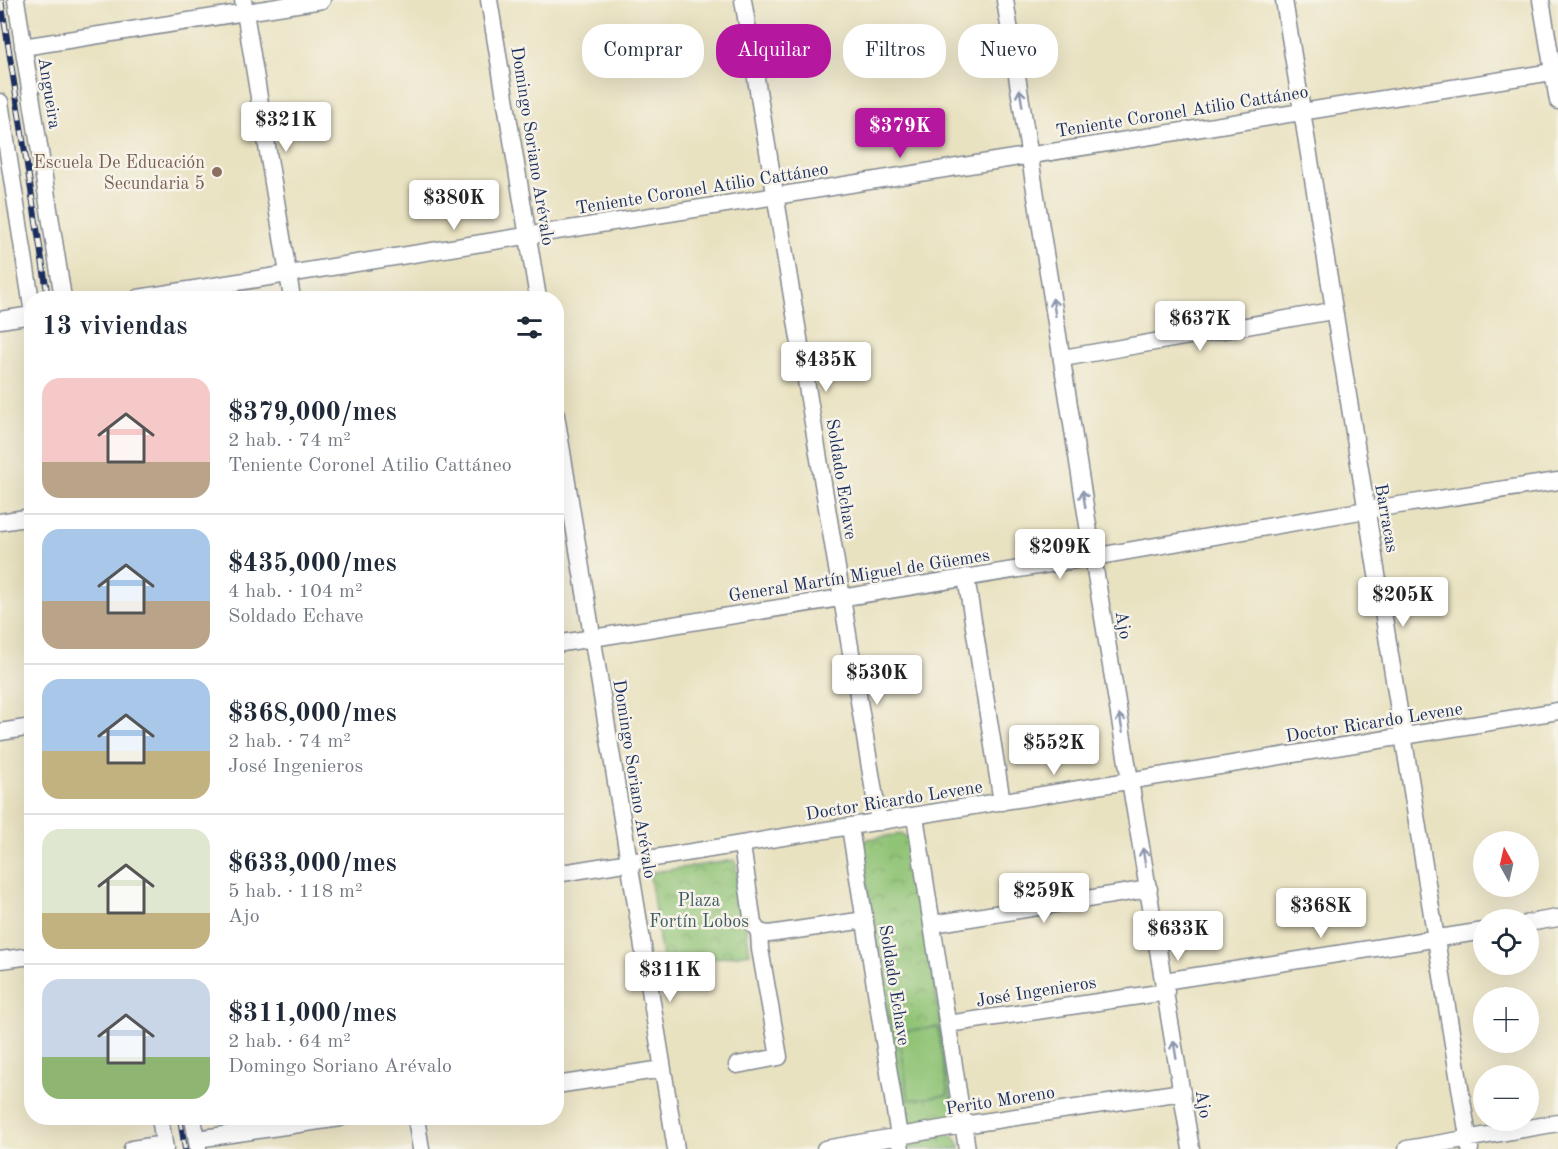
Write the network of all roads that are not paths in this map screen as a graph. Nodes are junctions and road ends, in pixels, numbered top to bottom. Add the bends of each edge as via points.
1 (16, 0) edge
2 (322, 0) edge
3 (489, 0) edge
4 (743, 0) edge
5 (1005, 0) edge
6 (1284, 0) edge
7 (1541, 0) edge
8 (244, 7) edge
9 (23, 47) junction
10 (1556, 72) edge
11 (1558, 101) edge
12 (0, 102) edge
13 (1302, 112) junction
14 (1030, 156) junction
15 (776, 196) junction
16 (527, 236) junction
17 (289, 276) junction
18 (30, 291) edge
19 (62, 291) edge
20 (186, 291) edge
21 (291, 291) edge
22 (537, 291) edge
23 (1332, 311) junction
24 (24, 316) edge
25 (0, 320) edge
26 (1063, 358) junction
27 (564, 470) edge
28 (1558, 481) edge
29 (1366, 510) junction
30 (24, 518) edge
31 (0, 522) edge
32 (1093, 557) junction
33 (966, 577) junction
34 (842, 596) junction
35 (593, 638) junction
36 (564, 643) edge
37 (1558, 711) edge
38 (24, 728) edge
39 (0, 732) edge
40 (1404, 736) junction
41 (1131, 781) junction
42 (1002, 802) junction
43 (915, 816) junction
44 (879, 822) junction
45 (850, 827) junction
46 (742, 845) junction
47 (629, 862) junction
48 (564, 873) edge
49 (1149, 889) junction
50 (1558, 918) edge
51 (865, 920) junction
52 (1539, 921) edge
53 (933, 924) junction
54 (759, 932) junction
55 (1473, 933) edge
56 (1438, 939) junction
57 (24, 957) edge
58 (0, 960) edge
59 (1165, 987) junction
60 (948, 1024) junction
61 (737, 1065) dead end
62 (663, 1069) junction
63 (564, 1084) edge
64 (1182, 1092) junction
65 (1558, 1123) edge
66 (161, 1125) edge
67 (194, 1125) edge
68 (302, 1125) edge
69 (417, 1125) edge
70 (963, 1125) junction
71 (900, 1143) edge
72 (198, 1144) edge
73 (1469, 1144) edge
74 (164, 1146) edge
75 (132, 1149) edge
76 (421, 1149) edge
77 (676, 1149) edge
78 (825, 1149) edge
79 (966, 1149) edge
80 (1191, 1149) edge
81 (1407, 1149) edge

1 - 9 street, Angueira
2 - 8 street
3 - 16 street, Domingo Soriano Arévalo
4 - 15 street, Soldado Echave
14 -> 5 street, Ajo
6 - 13 street, Barracas
7 - 10 street
8 - 9 street
8 - 17 street
9 - 19 street, Angueira
10 - 11 street
10 - 13 street, Teniente Coronel Atilio Cattáneo
12 - 18 street
13 - 14 street, Teniente Coronel Atilio Cattáneo
13 - 23 street, Barracas
14 - 15 street, Teniente Coronel Atilio Cattáneo
26 -> 14 street, Ajo
15 - 16 street, Teniente Coronel Atilio Cattáneo
15 - 34 street, Soldado Echave
16 - 17 street, Teniente Coronel Atilio Cattáneo
16 - 22 street, Domingo Soriano Arévalo
17 - 20 street, Teniente Coronel Atilio Cattáneo
17 - 21 street
23 - 26 street
23 - 29 street, Barracas
24 - 25 street
32 -> 26 street, Ajo
27 - 35 street, Domingo Soriano Arévalo
28 - 29 street, General Martín Miguel de Güemes
29 - 32 street, General Martín Miguel de Güemes
29 - 40 street, Barracas
30 - 31 street
32 - 33 street, General Martín Miguel de Güemes
41 -> 32 street, Ajo
33 - 34 street, General Martín Miguel de Güemes
33 - 42 street
34 - 35 street, General Martín Miguel de Güemes
34 - 44 street, Soldado Echave
35 - 36 street, General Martín Miguel de Güemes
35 - 47 street, Domingo Soriano Arévalo
37 - 40 street, Doctor Ricardo Levene
38 - 39 street
40 - 41 street, Doctor Ricardo Levene
40 - 56 street, Barracas
41 - 42 street, Doctor Ricardo Levene
49 -> 41 street, Ajo
42 - 43 street, Doctor Ricardo Levene
43 - 44 street, Doctor Ricardo Levene
43 - 53 street
44 - 45 street, Doctor Ricardo Levene
45 - 46 street, Doctor Ricardo Levene
45 - 51 street, Soldado Echave
46 - 47 street, Doctor Ricardo Levene
46 - 54 street via 753,924
47 - 48 street, Doctor Ricardo Levene
47 - 62 street, Domingo Soriano Arévalo
49 - 53 street
49 - 59 street, Ajo
50 - 52 street
51 - 54 street via 769,934
51 - 71 street, Soldado Echave
53 - 60 street
54 - 61 street via 778,1057
55 - 56 street, José Ingenieros
56 - 59 street, José Ingenieros
56 - 73 street, Barracas
57 - 58 street
59 - 60 street, José Ingenieros
64 -> 59 street, Ajo
60 - 70 street
62 - 63 street
62 - 77 street, Domingo Soriano Arévalo
64 - 70 street, Perito Moreno
64 - 80 street, Ajo
65 - 73 street
66 - 74 street
67 - 72 street
68 - 72 street
69 - 76 street
70 - 71 street, Perito Moreno
70 - 79 street
71 - 78 street, Perito Moreno
73 - 81 street
74 - 75 street

